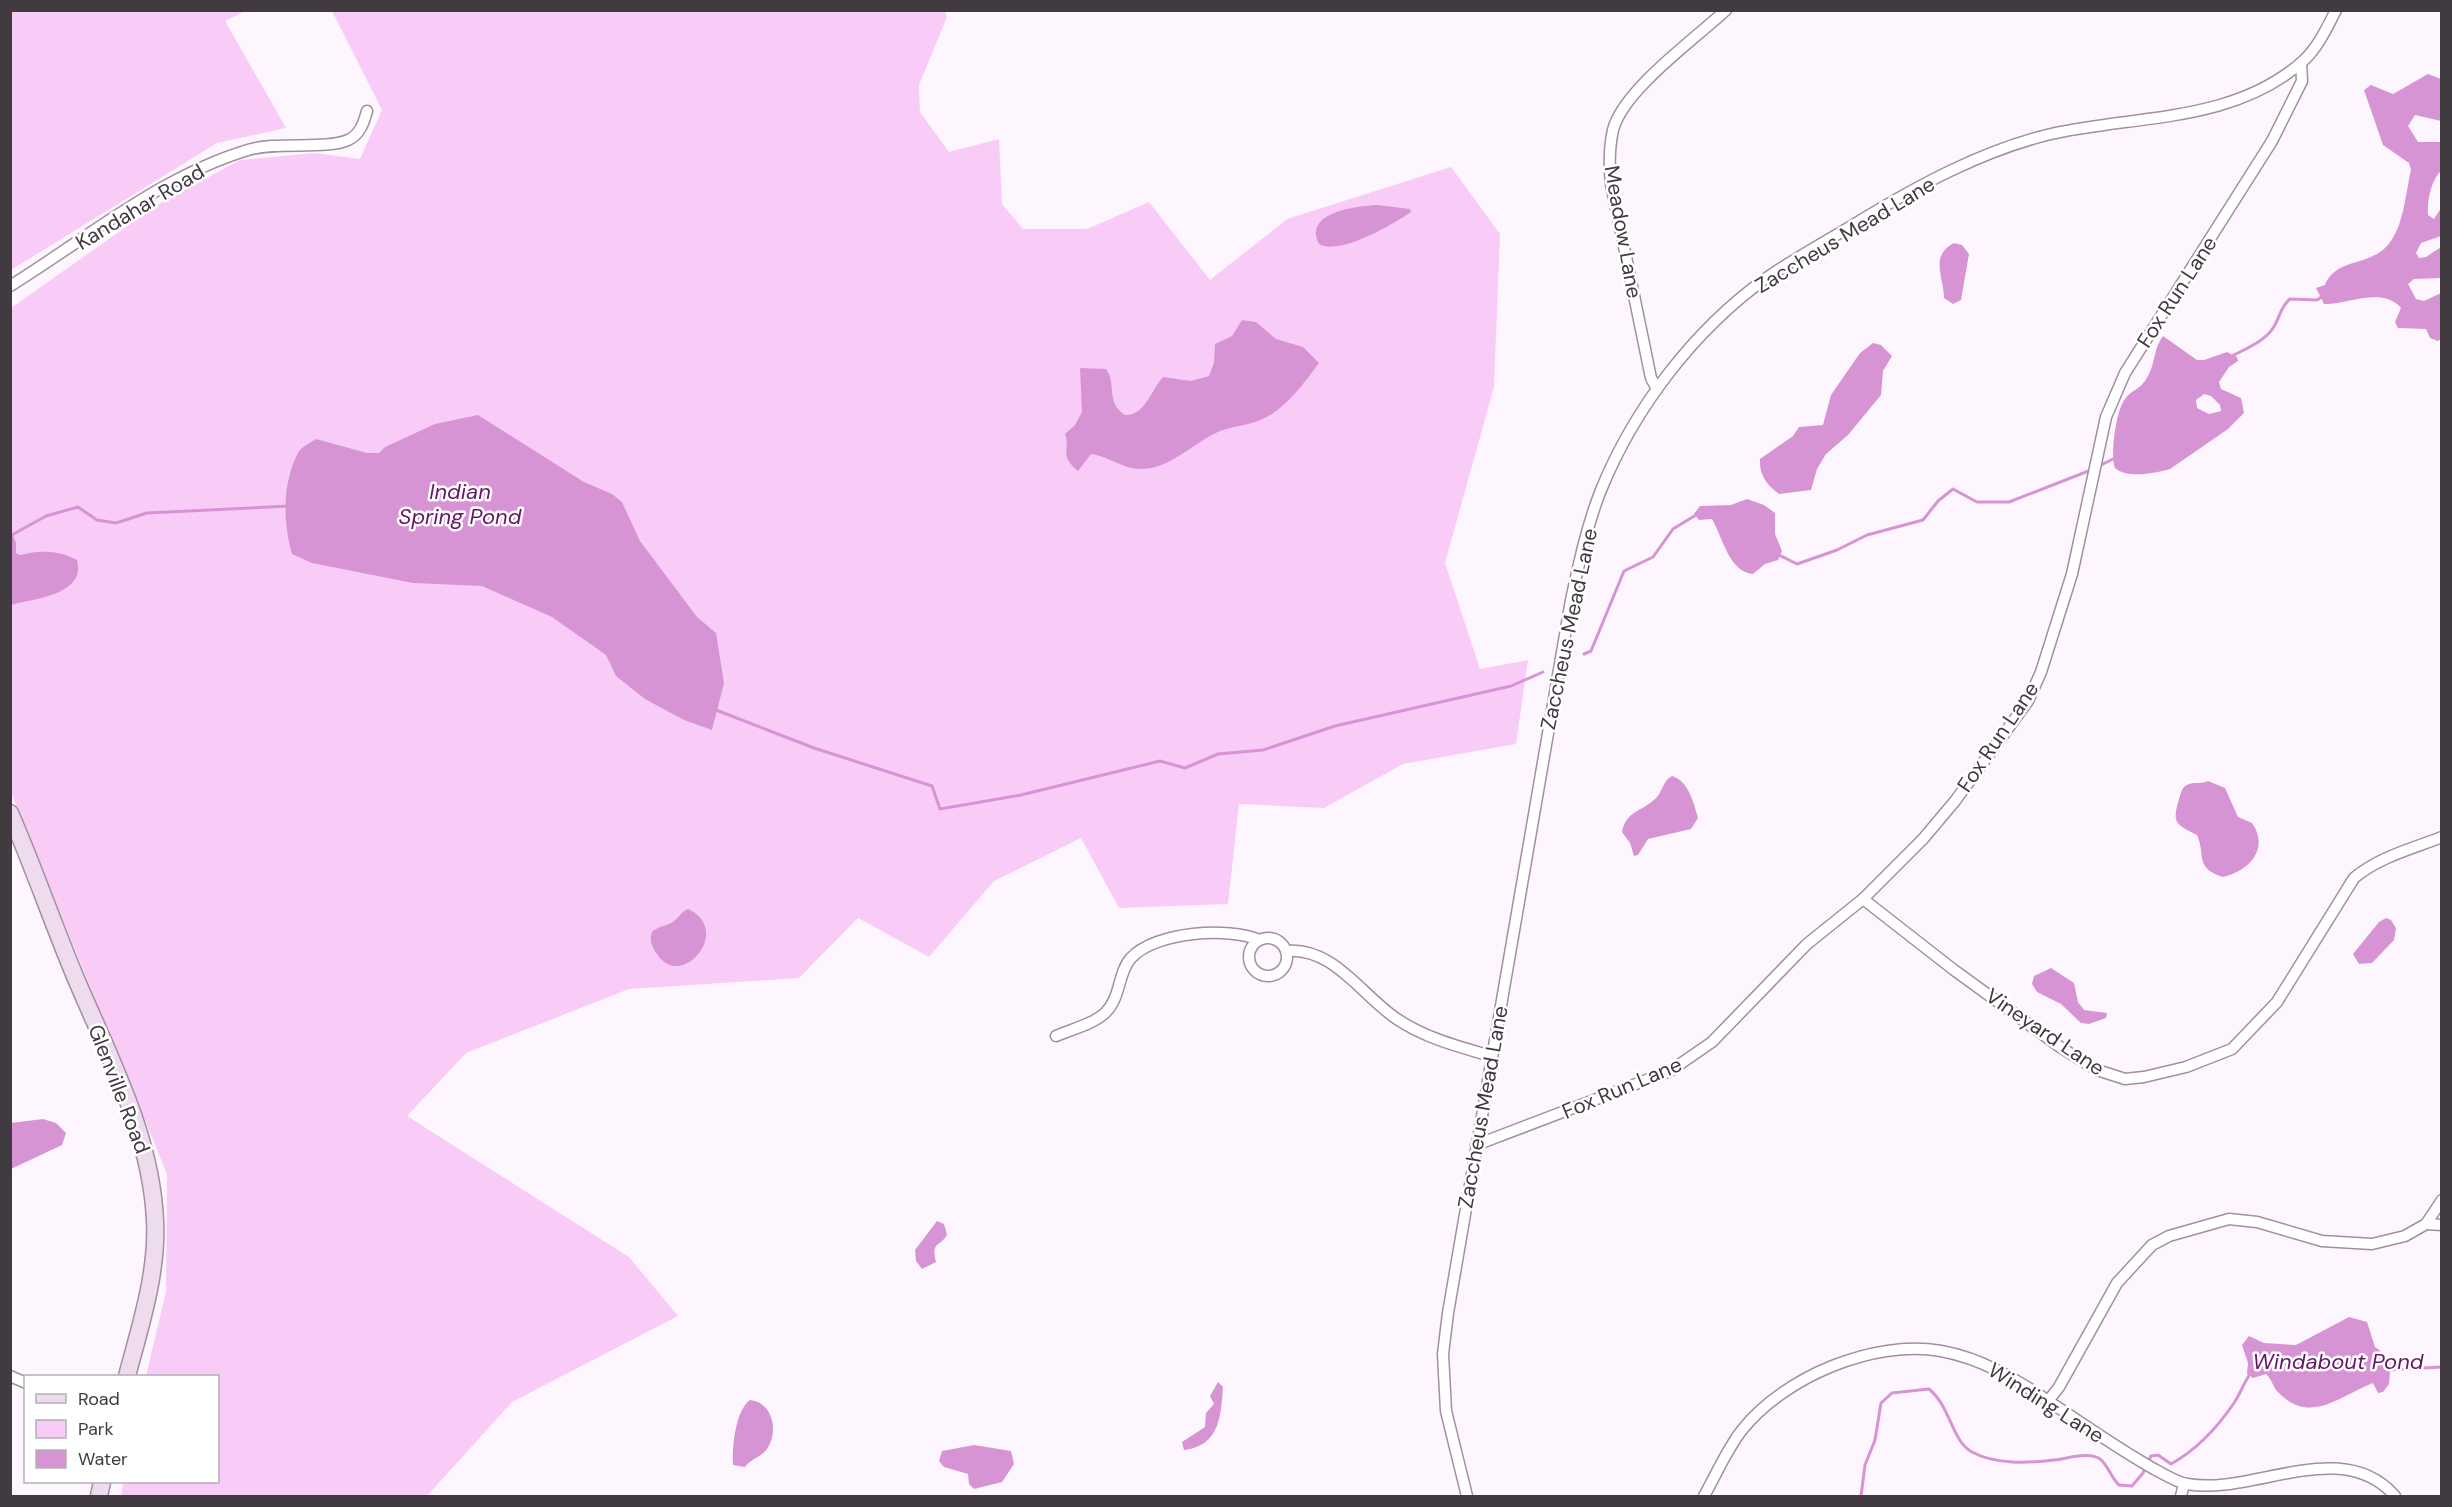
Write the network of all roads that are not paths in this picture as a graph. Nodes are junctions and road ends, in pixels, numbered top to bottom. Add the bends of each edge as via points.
1 (1726, 10) edge
2 (2336, 10) edge
3 (2301, 63) junction
4 (368, 111) dead end
5 (10, 286) edge
6 (1657, 389) junction
7 (10, 813) edge
8 (2442, 837) edge
9 (1863, 899) junction
10 (1259, 940) junction
11 (1286, 951) junction
12 (1056, 1036) dead end
13 (1491, 1056) junction
14 (1476, 1145) junction
15 (2442, 1200) edge
16 (2426, 1224) junction
17 (2442, 1225) edge
18 (127, 1375) edge
19 (2048, 1401) junction
20 (2184, 1484) junction
21 (1467, 1497) edge
22 (1704, 1497) edge
23 (2181, 1497) edge
24 (2395, 1497) edge

1 - 6 street, Meadow Lane via 1634,95 1613,128 1611,184 1651,378
2 - 3 street, Zaccheus Mead Lane
3 - 6 street, Zaccheus Mead Lane via 2260,90 2221,105 2049,135 2010,147 1930,182 1763,280 1693,346
3 - 9 street, Fox Run Lane via 2302,81 2272,141 2120,384 2106,417 2072,574 2028,701 1923,839
4 - 5 street, Kandahar Road via 362,128 348,140 249,149 200,169 139,202
6 - 13 street, Zaccheus Mead Lane via 1628,435 1601,490 1583,546 1570,600
7 - 18 main road, Glenville Road via 127,1101 147,1161 155,1243
8 - 9 street, Vineyard Lane via 2392,855 2354,878 2277,1002 2232,1049 2186,1067 2144,1077 2110,1076 2060,1047
9 - 14 street, Fox Run Lane via 1813,938 1712,1042 1689,1060 1670,1071
10 - 11 street via 1272,938
10 - 11 street via 1251,947 1249,960 1257,973 1272,976 1284,968
10 - 12 street via 1237,933 1207,933 1174,938 1141,950 1130,959 1113,1004 1104,1014
11 - 13 street via 1305,950 1328,962 1398,1020 1459,1047
13 - 14 street, Zaccheus Mead Lane
14 - 21 street, Zaccheus Mead Lane via 1443,1354 1446,1411
15 - 16 street
16 - 17 street
16 - 19 street via 2405,1236 2372,1244 2322,1241 2258,1222 2229,1220 2169,1236 2152,1245 2117,1283
19 - 20 street, Winding Lane
19 - 22 street, Winding Lane via 1990,1366 1940,1351 1889,1352 1836,1364 1789,1388 1742,1430
20 - 23 street
20 - 24 street, Winding Lane via 2239,1484 2294,1471 2337,1469 2376,1480

